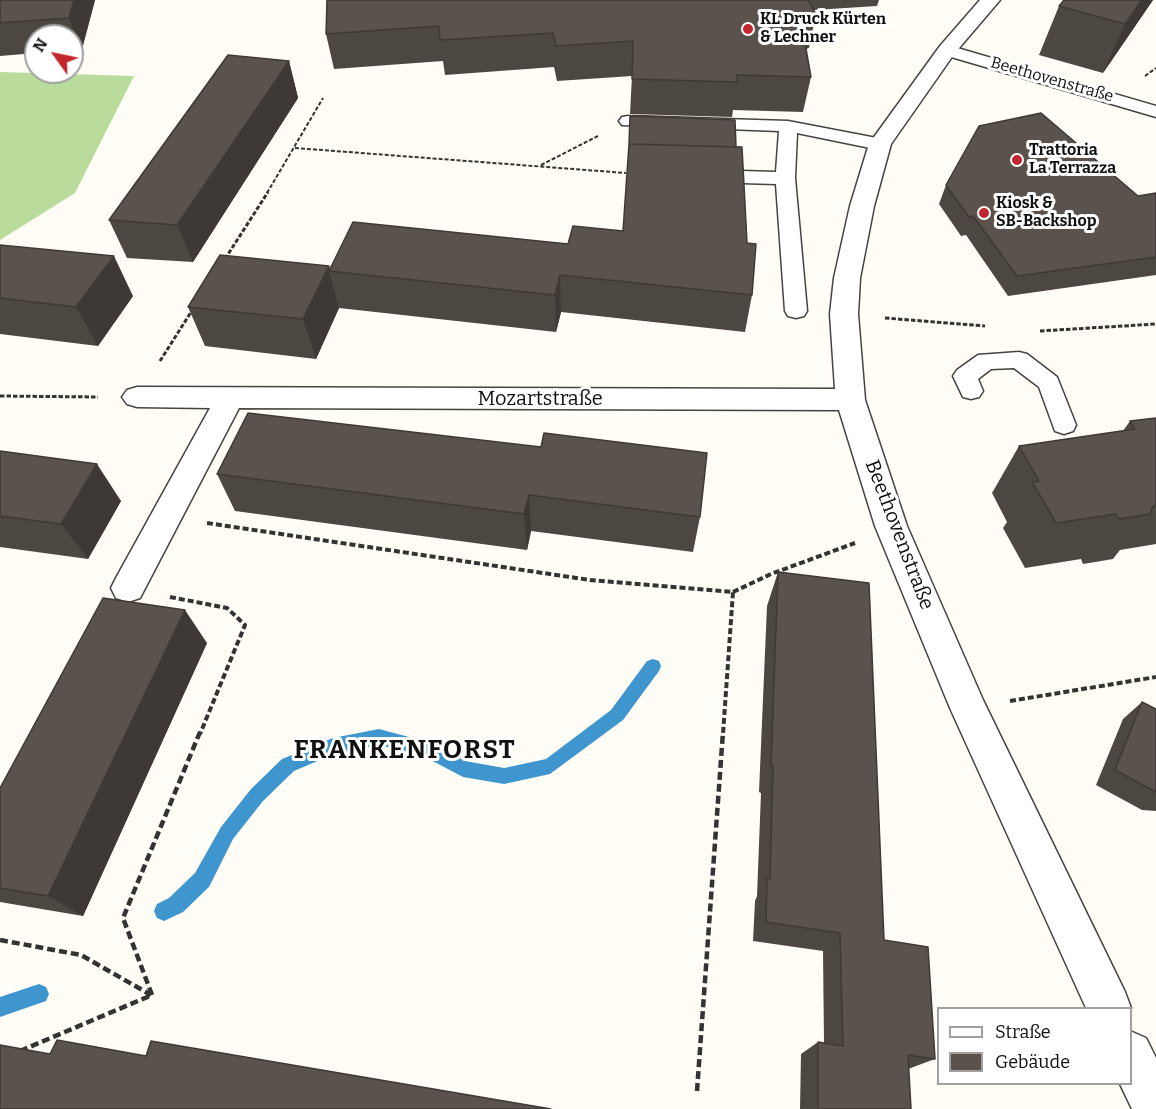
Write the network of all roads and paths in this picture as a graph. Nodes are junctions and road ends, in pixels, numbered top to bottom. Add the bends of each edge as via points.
1 (990, 0) edge
2 (947, 50) junction
3 (323, 98) dead end
4 (1156, 112) edge
5 (628, 121) joint
6 (788, 126) junction
7 (880, 144) junction
8 (295, 148) junction
9 (538, 166) junction
10 (626, 173) joint
11 (785, 178) junction
12 (219, 268) edge
13 (194, 308) edge
14 (796, 311) dead end
15 (844, 314) junction
16 (1156, 324) edge
17 (996, 327) dead end
18 (1032, 331) dead end
19 (971, 391) dead end
20 (0, 396) edge
21 (137, 398) junction
22 (230, 398) junction
23 (850, 400) junction
24 (1064, 425) dead end
25 (166, 517) junction
26 (891, 526) junction
27 (128, 588) joint
28 (733, 592) junction
29 (1156, 677) edge
30 (968, 708) junction
31 (0, 940) edge
32 (152, 995) junction
33 (1109, 1007) edge
34 (11, 1055) edge
35 (1132, 1056) edge
36 (697, 1091) dead end
37 (1156, 1109) edge

1 - 2 street, Beethovenstraße
2 - 4 lane, Beethovenstraße
2 - 7 street, Beethovenstraße
3 - 8 path
5 - 6 lane
5 - 9 path
6 - 7 lane
6 - 11 lane
7 - 15 street, Beethovenstraße via 862,206
8 - 9 path
8 - 12 path
9 - 10 path
10 - 11 lane
11 - 14 lane
13 - 21 path
15 - 17 path
15 - 23 street, Beethovenstraße
16 - 18 path
19 - 24 lane via 965,376 986,361 1019,360 1049,383
20 - 21 path
21 - 22 street, Mozartstraße
22 - 23 street, Mozartstraße
22 - 25 street
23 - 26 street, Beethovenstraße
25 - 27 street
25 - 28 path via 579,579
26 - 28 path
26 - 30 street, Beethovenstraße
27 - 32 path via 227,608 245,625 123,918
28 - 36 path
29 - 30 path
30 - 33 street, Beethovenstraße
31 - 32 path via 81,955
32 - 34 path
35 - 37 street

